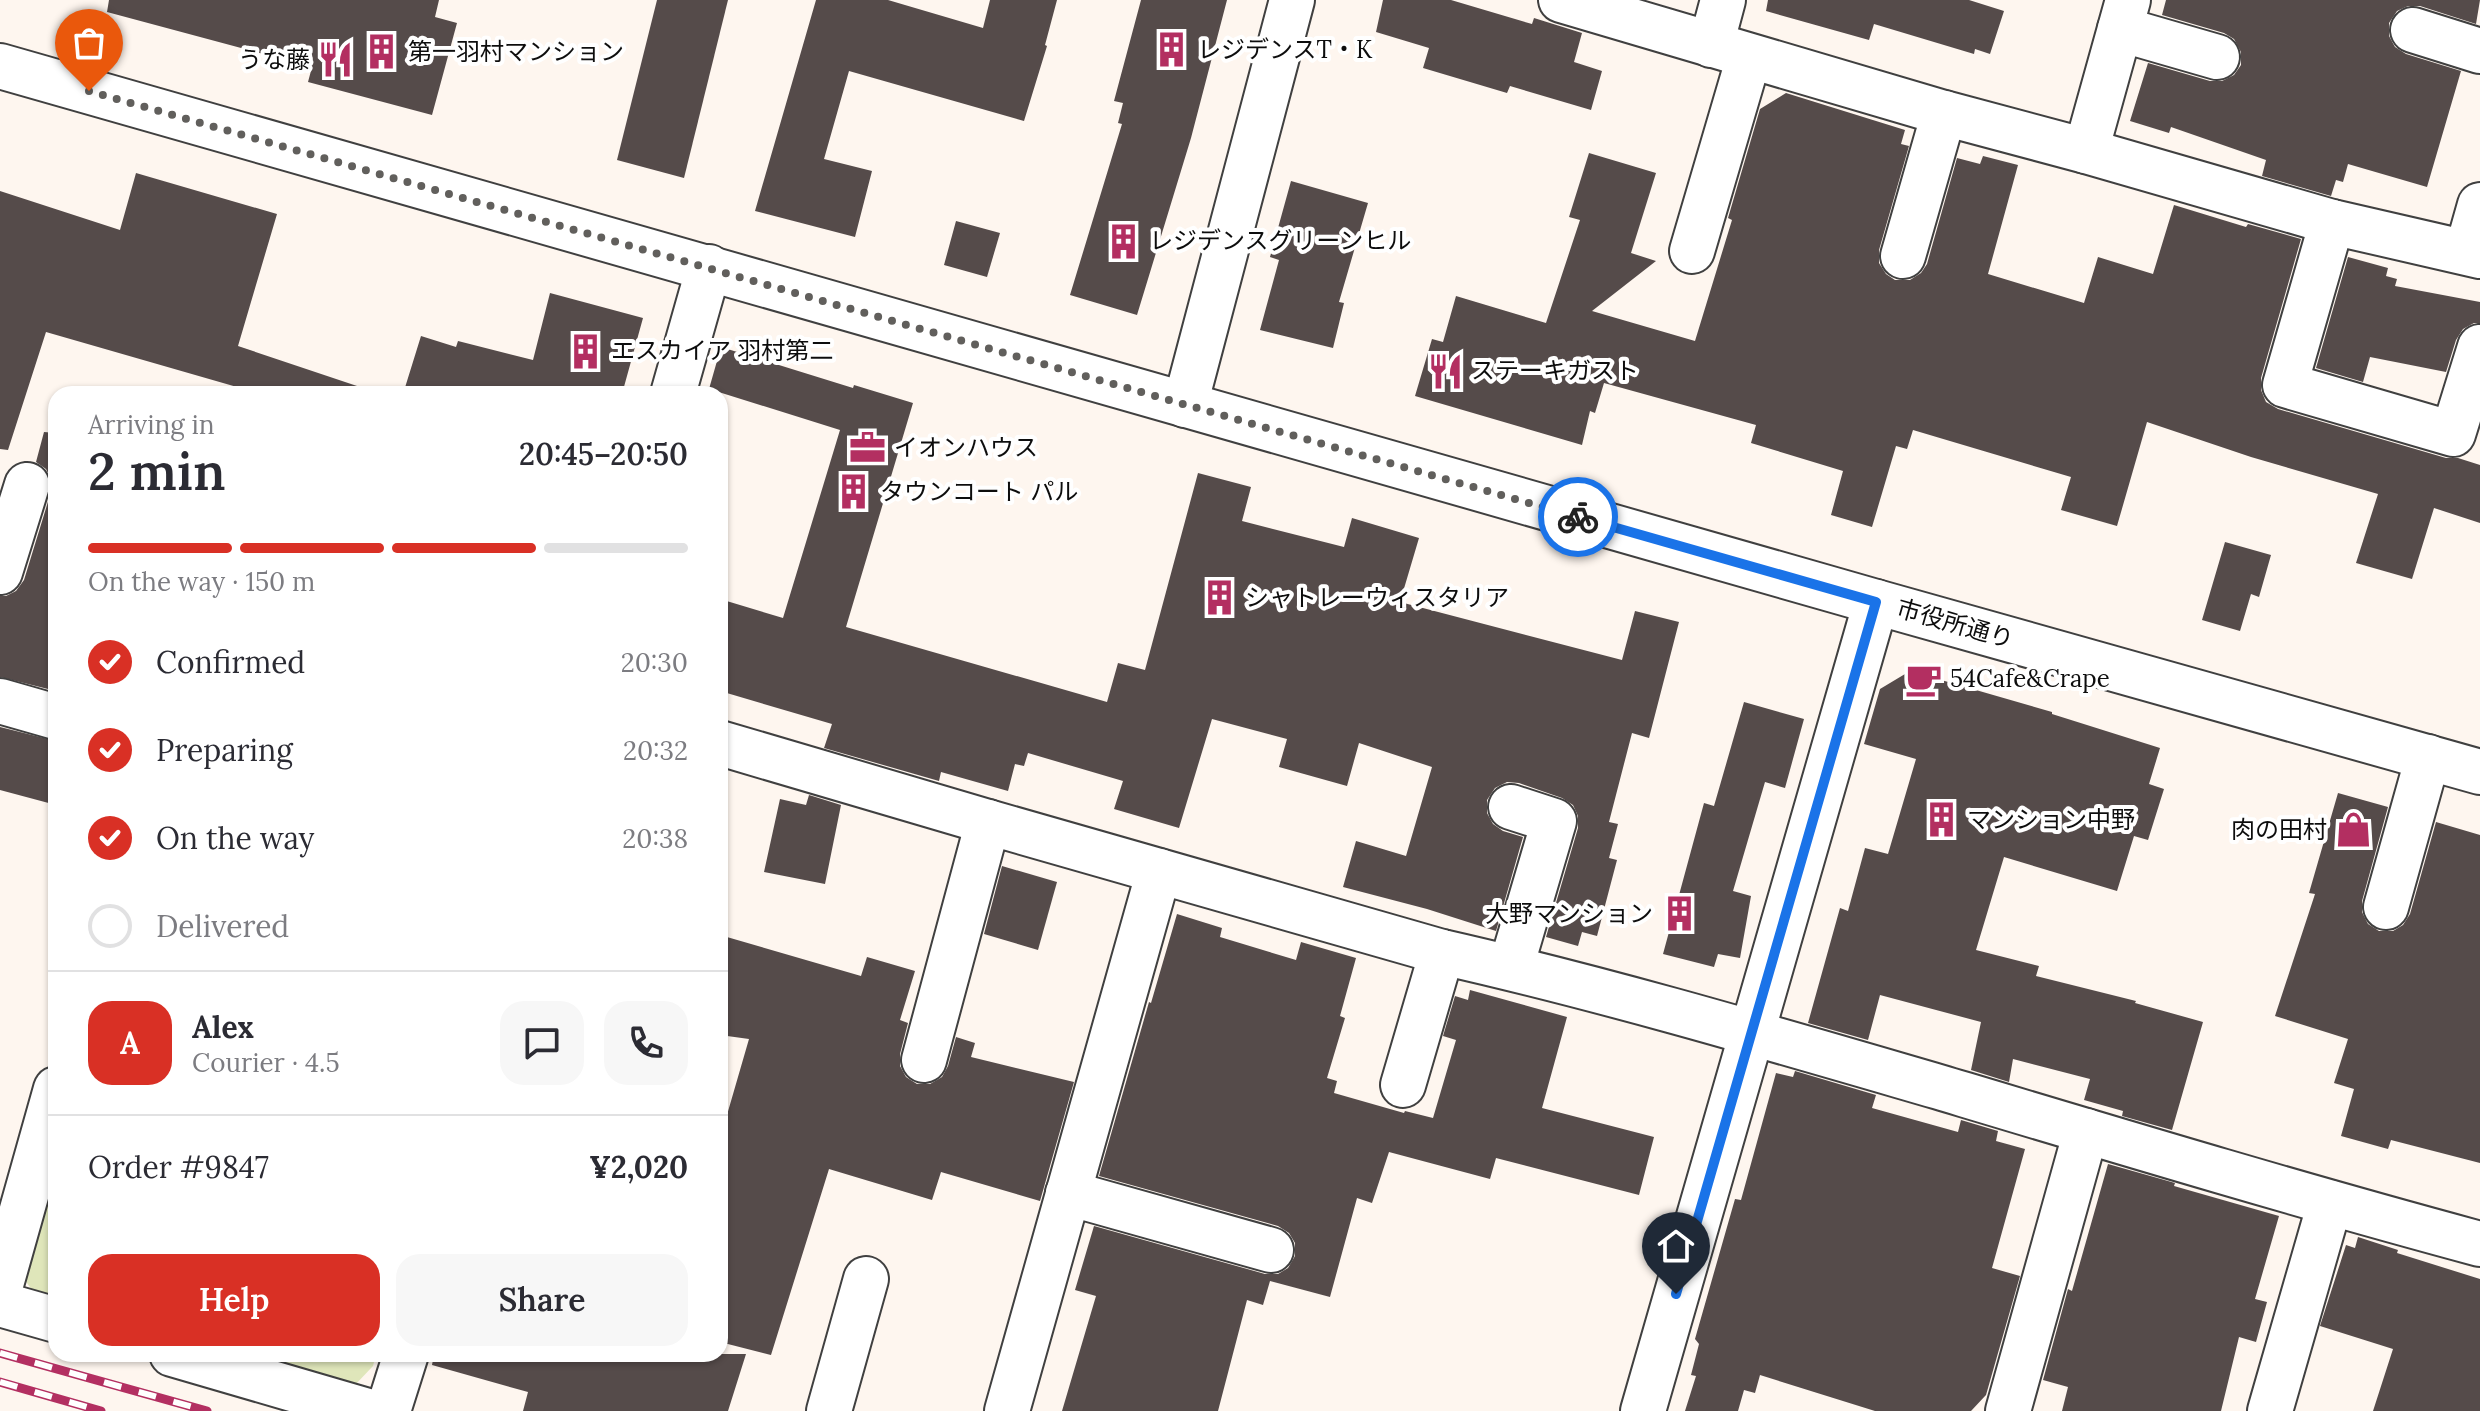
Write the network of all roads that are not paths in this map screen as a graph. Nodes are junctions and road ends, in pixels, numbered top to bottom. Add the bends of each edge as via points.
1 (1292, 0) edge
2 (1561, 0) edge
3 (1723, 0) edge
4 (2124, 14) edge
5 (2413, 30) dead end
6 (1730, 51) junction
7 (2480, 51) edge
8 (2217, 57) dead end
9 (0, 66) edge
10 (1944, 113) junction
11 (2086, 151) junction
12 (2480, 205) edge
13 (2332, 222) junction
14 (1692, 251) dead end
15 (2474, 253) edge
16 (1903, 256) dead end
17 (709, 267) junction
18 (2480, 347) edge
19 (675, 386) edge
20 (1185, 405) junction
21 (27, 485) dead end
22 (0, 572) edge
23 (1876, 602) junction
24 (0, 701) edge
25 (48, 715) edge
26 (728, 745) edge
27 (2428, 757) junction
28 (2480, 772) edge
29 (1511, 807) dead end
30 (988, 822) junction
31 (1159, 871) junction
32 (2386, 907) dead end
33 (1442, 952) junction
34 (1511, 967) junction
35 (1750, 1032) junction
36 (924, 1060) dead end
37 (1403, 1085) dead end
38 (48, 1117) edge
39 (2086, 1131) junction
40 (1068, 1193) junction
41 (2330, 1203) junction
42 (2480, 1244) edge
43 (1271, 1250) dead end
44 (866, 1279) dead end
45 (0, 1288) edge
46 (0, 1304) edge
47 (48, 1318) edge
48 (200, 1362) edge
49 (403, 1362) edge
50 (368, 1411) edge
51 (388, 1411) edge
52 (829, 1411) edge
53 (1007, 1411) edge
54 (1643, 1411) edge
55 (2008, 1411) edge
56 (2270, 1411) edge

1 - 20 street
2 - 6 street
3 - 6 street
4 - 8 street
4 - 11 street
5 - 7 street
6 - 10 street
6 - 14 street
9 - 17 street, 市役所通り
10 - 11 street
10 - 16 street
11 - 13 street
12 - 15 street
13 - 15 street
13 - 18 street via 2285,385 2453,434
17 - 19 street
17 - 20 street, 市役所通り
20 - 23 street, 市役所通り
21 - 22 street
23 - 27 street, 市役所通り
23 - 35 street
24 - 25 street
26 - 30 street
27 - 28 street, 市役所通り
27 - 32 street
29 - 34 street via 1554,821
30 - 31 street
30 - 36 street
31 - 33 street
31 - 40 street
33 - 34 street
33 - 37 street
34 - 35 street
35 - 39 street
35 - 54 street
38 - 45 street
39 - 41 street
39 - 55 street
40 - 43 street
40 - 53 street
41 - 42 street
41 - 56 street
44 - 52 street
46 - 47 street
48 - 50 street
49 - 51 street

